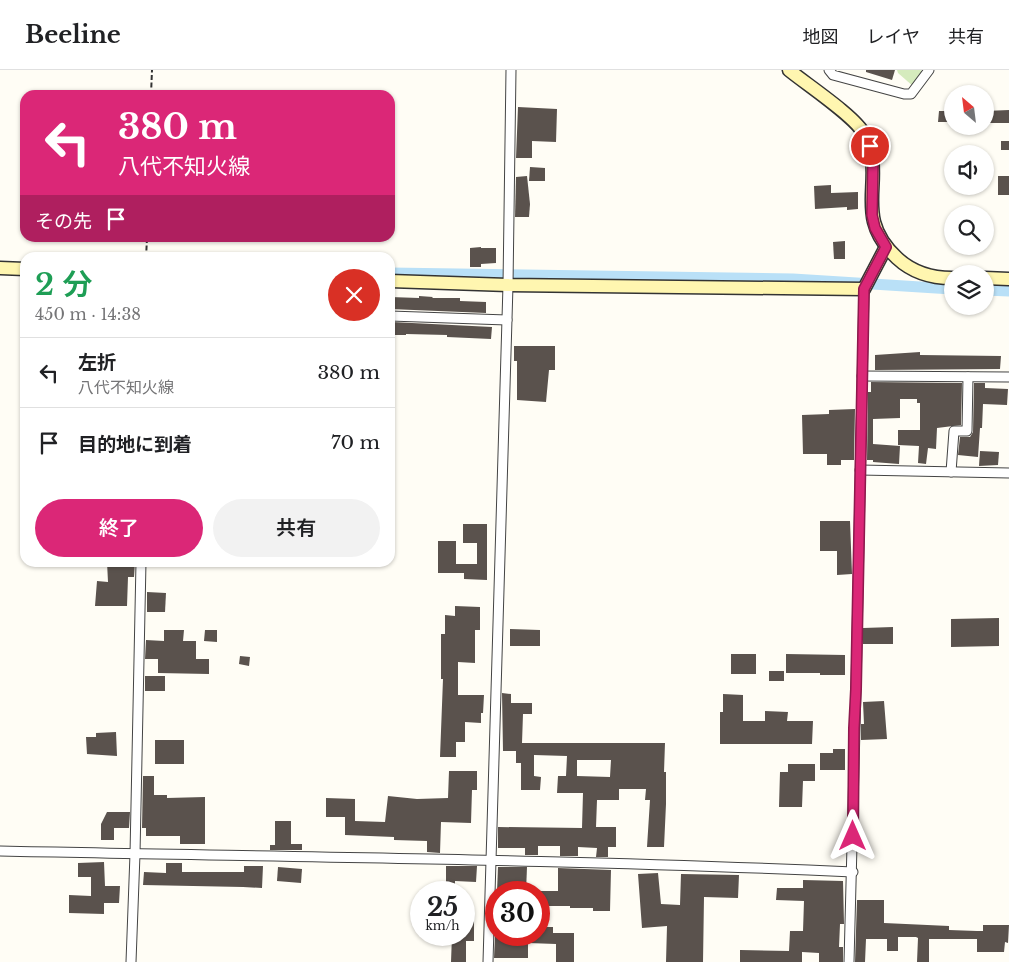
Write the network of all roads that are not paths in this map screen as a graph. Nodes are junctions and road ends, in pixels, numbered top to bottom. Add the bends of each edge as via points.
1 (511, 70) edge
2 (789, 70) edge
3 (829, 70) edge
4 (929, 70) edge
5 (886, 247) junction
6 (0, 268) edge
7 (20, 269) edge
8 (944, 278) edge
9 (994, 278) edge
10 (1009, 279) edge
11 (395, 281) edge
12 (508, 285) junction
13 (864, 289) junction
14 (395, 316) edge
15 (507, 320) junction
16 (862, 376) junction
17 (968, 377) junction
18 (1009, 377) edge
19 (860, 470) junction
20 (951, 472) junction
21 (1009, 473) edge
22 (141, 567) edge
23 (0, 851) edge
24 (135, 854) junction
25 (491, 859) junction
26 (853, 872) junction
27 (132, 962) edge
28 (488, 962) edge
29 (849, 962) edge

1 - 12 street
2 - 5 street via 863,131 873,161 872,215
3 - 4 street via 833,75 904,94 911,94
5 - 8 street via 903,264
5 - 13 street
6 - 7 street
9 - 10 street
11 - 12 street
12 - 13 street
12 - 15 street
13 - 16 street
14 - 15 street
15 - 25 street
16 - 17 street
16 - 19 street
17 - 18 street
17 - 20 street via 968,431 954,431
19 - 20 street
19 - 26 street
20 - 21 street
22 - 24 street
23 - 24 street
24 - 25 street
24 - 27 street
25 - 26 street
25 - 28 street
26 - 29 street

